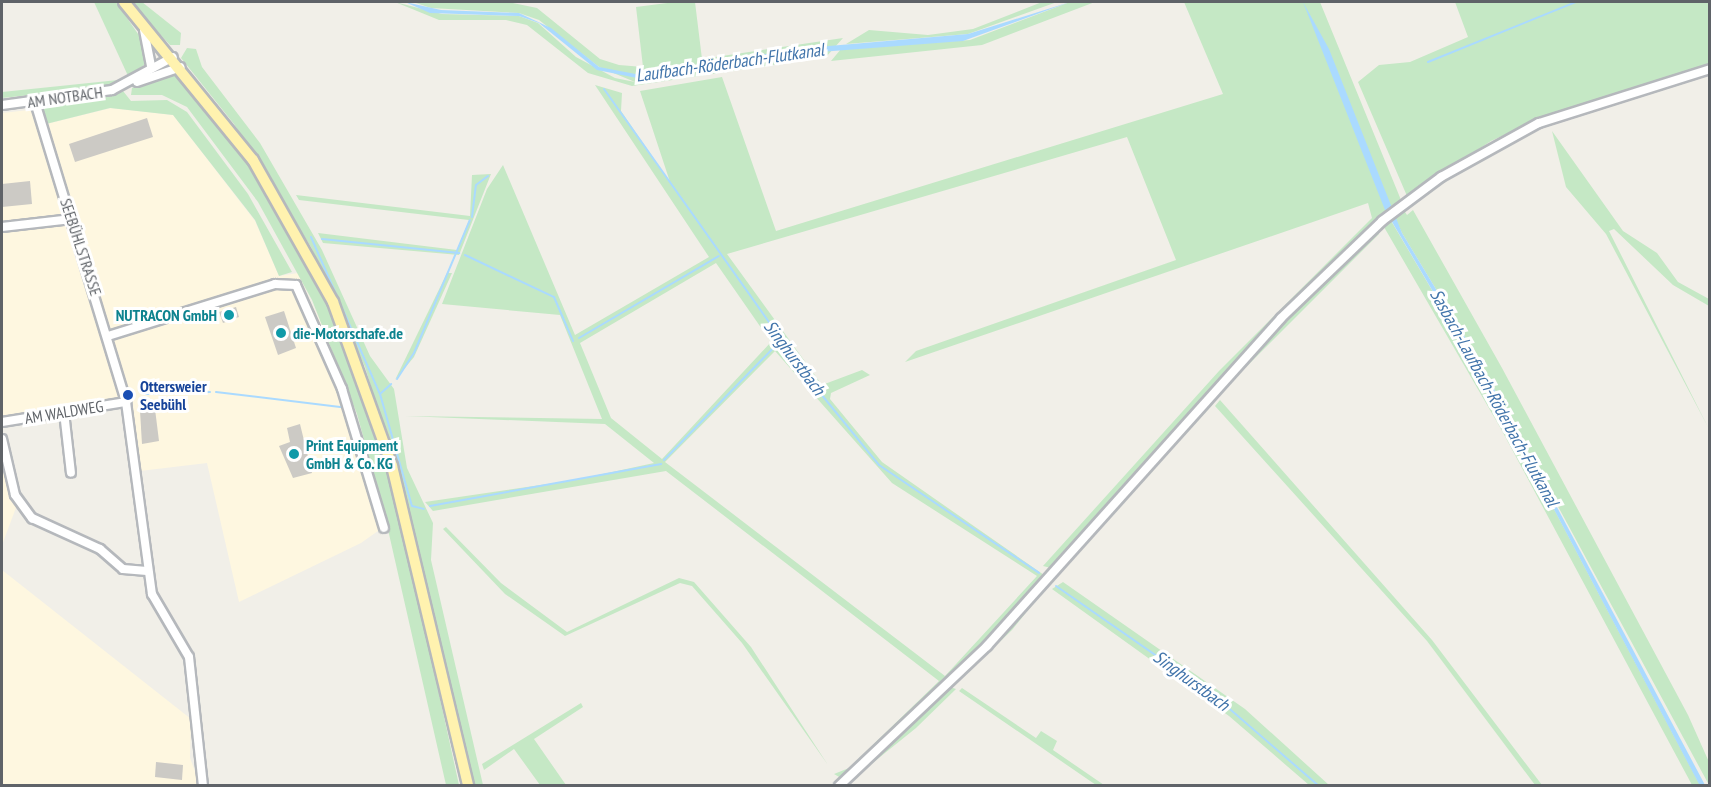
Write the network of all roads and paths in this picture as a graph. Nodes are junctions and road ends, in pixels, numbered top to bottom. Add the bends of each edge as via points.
1 (124, 2) edge
2 (135, 12) junction
3 (173, 57) junction
4 (182, 67) junction
5 (150, 68) junction
6 (1710, 69) edge
7 (128, 85) junction
8 (35, 102) junction
9 (2, 105) edge
10 (72, 219) junction
11 (2, 227) edge
12 (108, 336) junction
13 (126, 402) junction
14 (64, 412) junction
15 (2, 422) edge
16 (2, 439) edge
17 (71, 473) dead end
18 (384, 528) dead end
19 (147, 571) junction
20 (467, 785) edge
21 (203, 786) edge
22 (839, 786) edge

1 - 2 main road
2 - 3 main road
2 - 5 street via 148,37
3 - 4 main road
3 - 5 street, AM NOTBACH
4 - 7 street, AM NOTBACH
4 - 20 main road via 281,203 333,302 362,373 392,466
5 - 7 street, AM NOTBACH
6 - 22 street via 1539,123 1474,156 1382,221 1281,318 987,646
7 - 8 street, AM NOTBACH
8 - 9 street, AM NOTBACH
8 - 10 street, SEEBÜHLSTRASSE
10 - 11 street
10 - 12 street, SEEBÜHLSTRASSE
12 - 13 street, SEEBÜHLSTRASSE
12 - 18 street via 275,284 296,285 342,389
13 - 14 street, AM WALDWEG
13 - 19 street, SEEBÜHLSTRASSE
14 - 15 street, AM WALDWEG
14 - 17 street
16 - 19 street via 15,495 32,518 100,549 130,572
19 - 21 street, SEEBÜHLSTRASSE via 152,594 189,657

